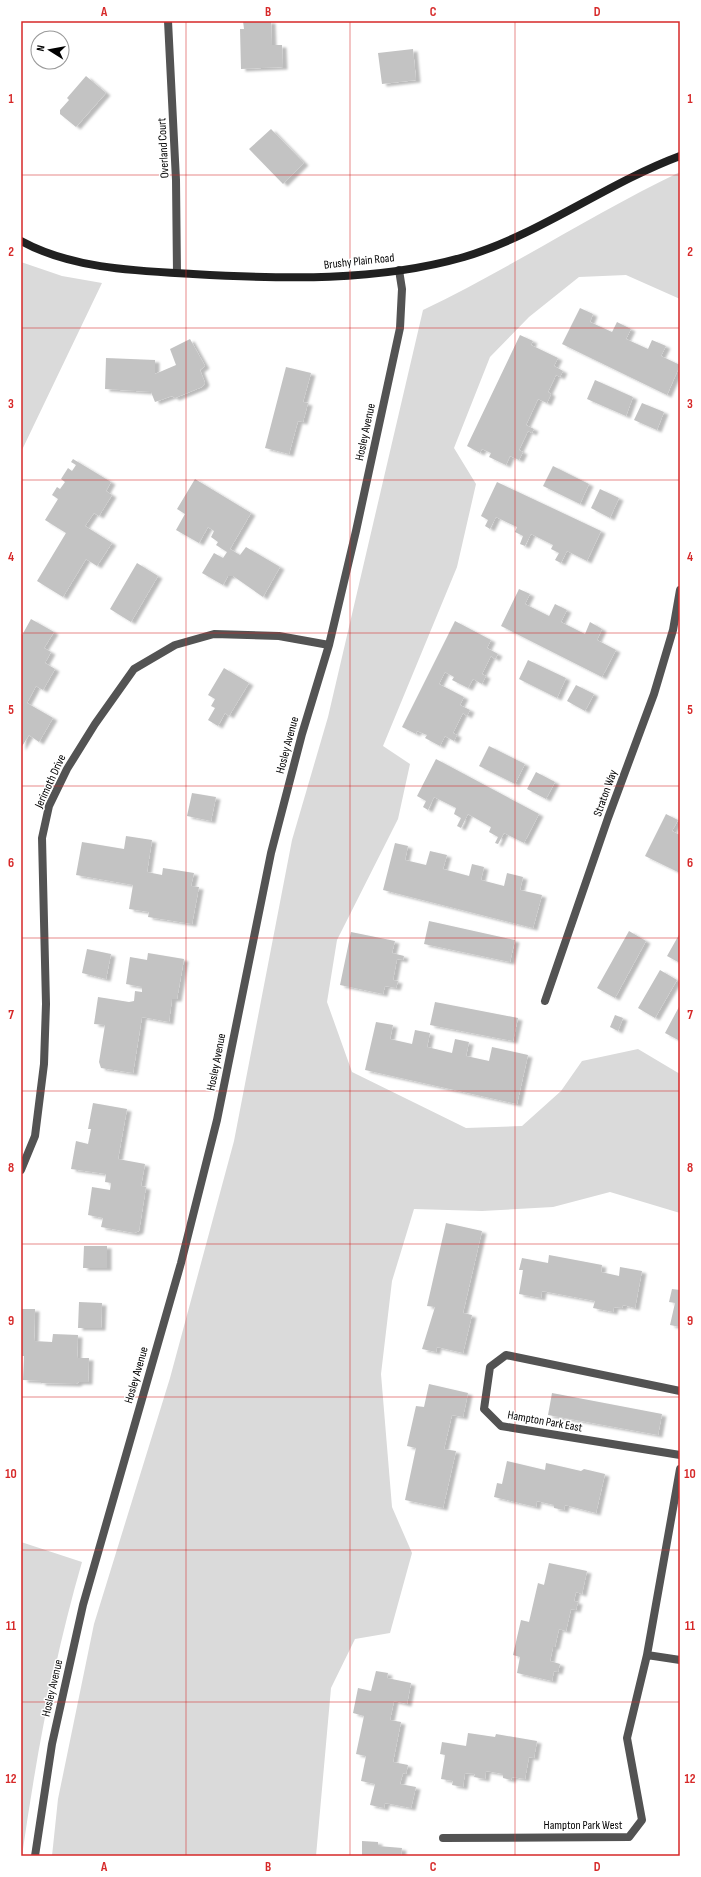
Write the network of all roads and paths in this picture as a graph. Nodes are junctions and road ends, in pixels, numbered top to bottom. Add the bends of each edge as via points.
1 (168, 21) edge
2 (680, 156) edge
3 (21, 242) edge
4 (399, 270) junction
5 (177, 273) junction
6 (680, 590) edge
7 (329, 645) junction
8 (545, 1001) dead end
9 (21, 1170) edge
10 (680, 1391) edge
11 (680, 1455) edge
12 (680, 1469) edge
13 (647, 1654) junction
14 (680, 1660) edge
15 (443, 1838) dead end
16 (35, 1856) edge

1 - 5 street, Overland Court via 178,233
2 - 4 main road, Brushy Plain Road via 642,172 504,242 464,256
3 - 5 main road, Brushy Plain Road via 46,253 82,263
4 - 5 main road, Brushy Plain Road via 315,278
4 - 7 street, Hosley Avenue via 402,288 400,328
6 - 8 street, Straton Way via 673,630 654,694
7 - 9 street, Jerimoth Drive via 279,636 214,634 175,645 134,669 67,769 49,806 42,838 46,1004 44,1064 35,1136
7 - 16 street, Hosley Avenue via 302,734 271,853 217,1120 181,1263 83,1605 52,1744
10 - 11 street, Hampton Park East via 506,1355 490,1368 484,1409 501,1426
12 - 13 street
13 - 14 street
13 - 15 street, Hampton Park West via 627,1738 642,1820 629,1837

